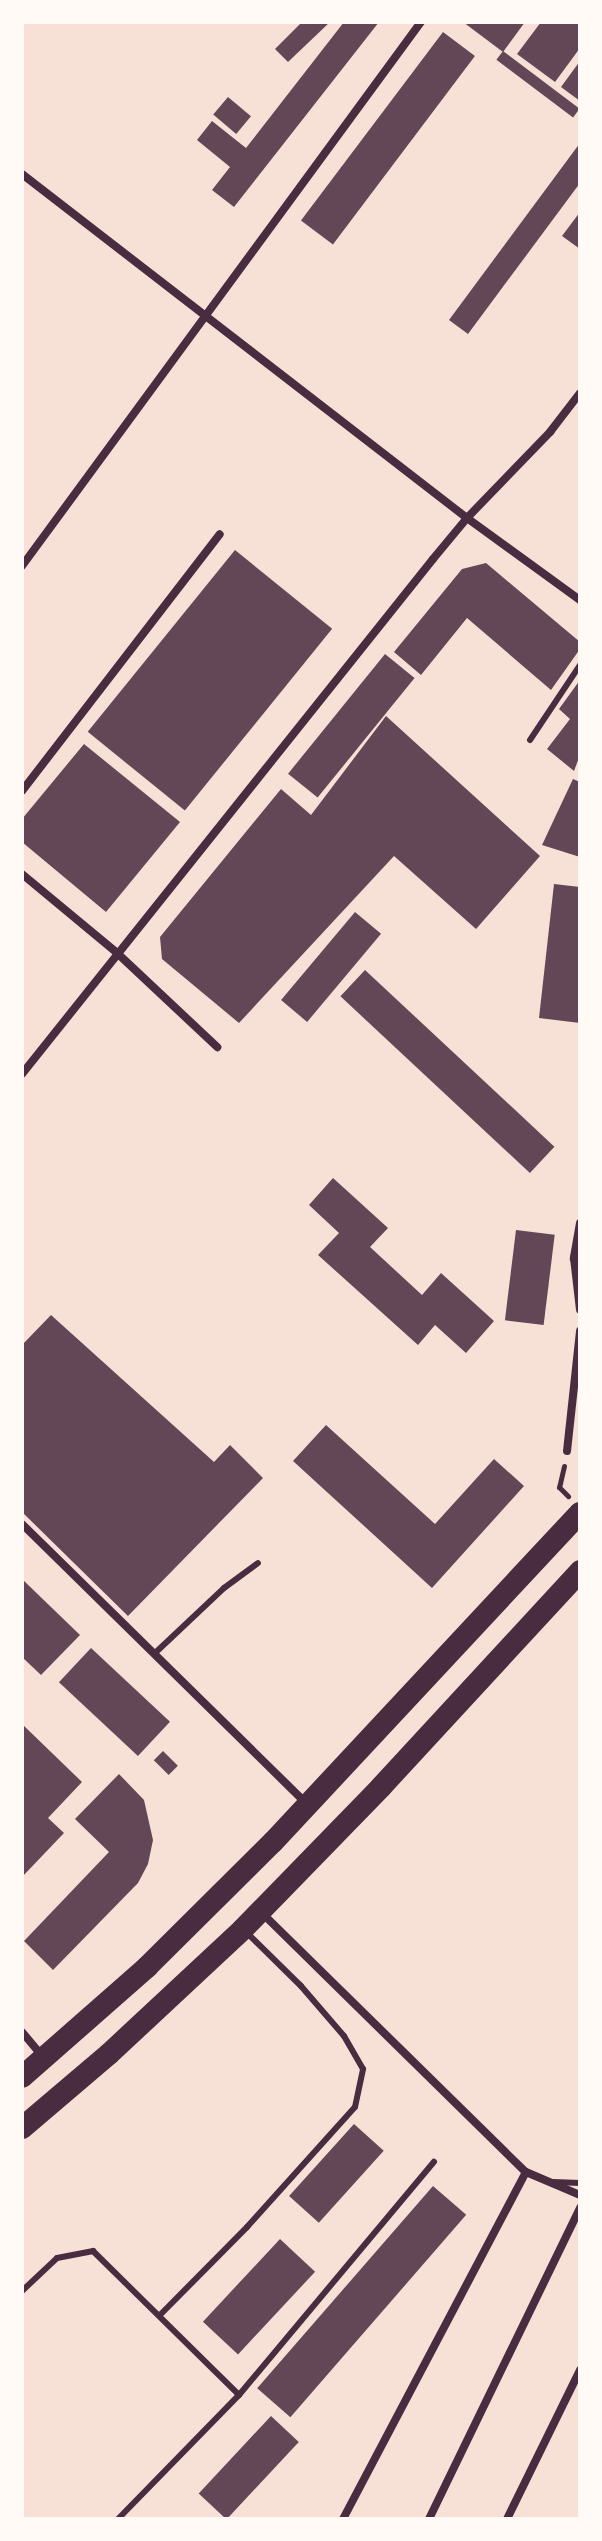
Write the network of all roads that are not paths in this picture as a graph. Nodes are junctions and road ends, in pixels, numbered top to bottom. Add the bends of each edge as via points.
1 (421, 22) edge
2 (22, 174) edge
3 (206, 316) junction
4 (580, 393) edge
5 (467, 518) junction
6 (220, 534) dead end
7 (22, 566) edge
8 (580, 600) edge
9 (580, 665) edge
10 (530, 740) dead end
11 (22, 791) edge
12 (22, 874) edge
13 (116, 952) junction
14 (217, 1047) dead end
15 (22, 1074) edge
16 (580, 1223) edge
17 (580, 1310) edge
18 (580, 1331) edge
19 (567, 1451) road end
20 (575, 1505) edge
21 (22, 1524) edge
22 (258, 1563) dead end
23 (580, 1571) edge
24 (154, 1654) junction
25 (308, 1805) junction
26 (260, 1911) junction
27 (243, 1929) junction
28 (22, 2032) edge
29 (44, 2058) junction
30 (22, 2077) edge
31 (22, 2128) edge
32 (434, 2162) dead end
33 (526, 2172) junction
34 (549, 2182) junction
35 (580, 2183) edge
36 (580, 2195) edge
37 (580, 2208) edge
38 (22, 2291) edge
39 (160, 2315) junction
40 (580, 2370) edge
41 (239, 2395) junction
42 (118, 2519) edge
43 (343, 2519) edge
44 (429, 2519) edge
45 (507, 2519) edge

1 - 3 street
2 - 3 street
3 - 5 street
3 - 7 street
4 - 5 street
5 - 8 street
5 - 13 street
6 - 11 street
9 - 10 lane
12 - 13 street
13 - 14 street
13 - 15 street
16 - 17 street via 574,1258
18 - 19 street
20 - 25 highway
21 - 24 street
22 - 24 lane
23 - 26 highway
24 - 25 street
25 - 29 highway via 147,1967
26 - 27 highway
26 - 33 street
27 - 31 highway
27 - 39 lane via 344,2036 363,2069 355,2107
28 - 29 street
29 - 30 highway
32 - 41 lane
33 - 34 street
33 - 43 street
34 - 35 lane
34 - 36 street
37 - 44 street
38 - 39 lane via 57,2258 93,2251
39 - 41 lane
40 - 45 street
41 - 42 lane

